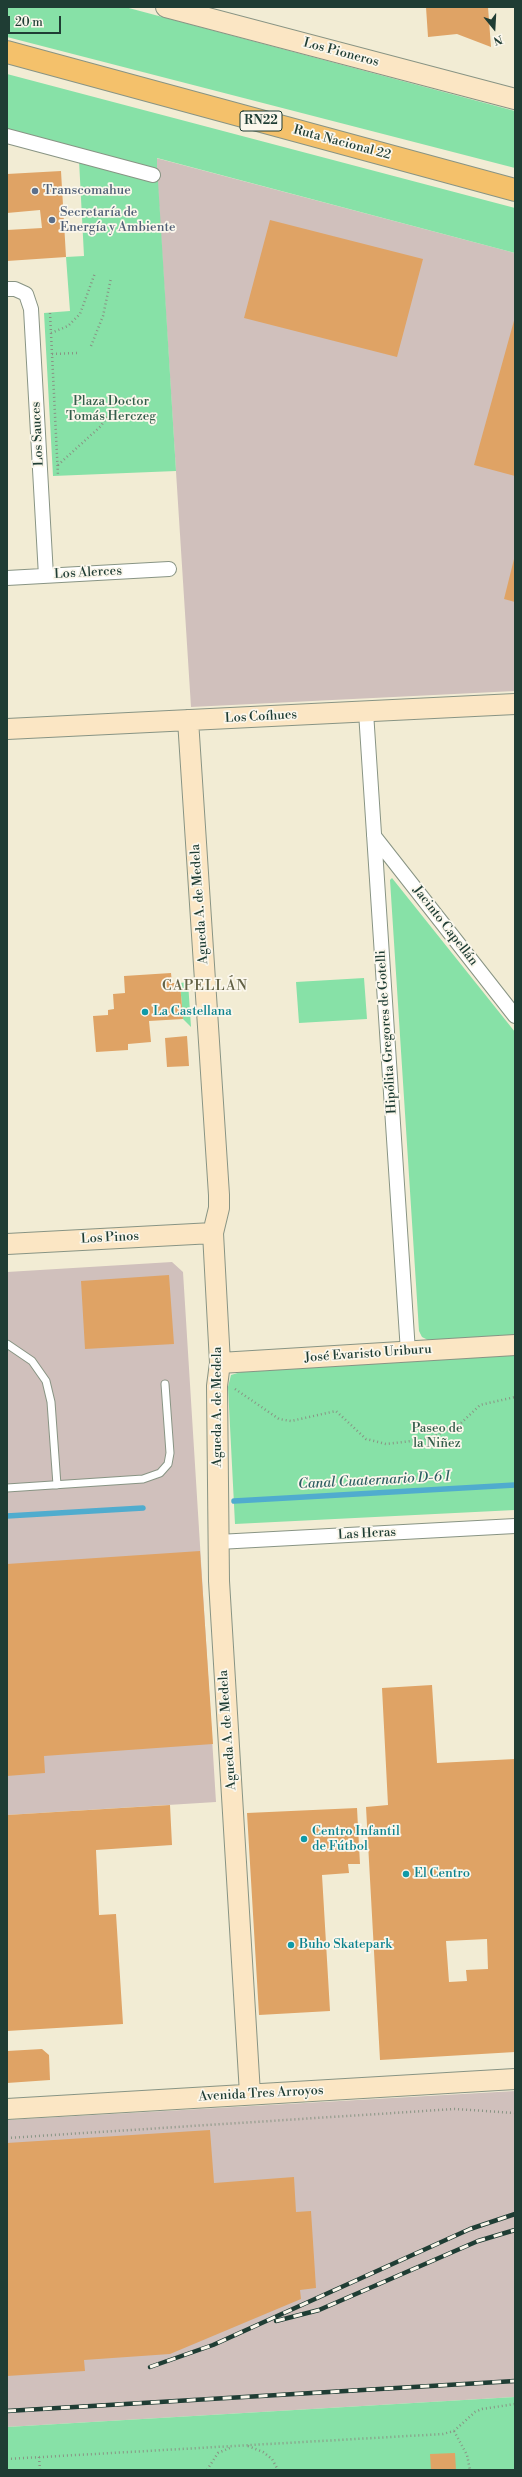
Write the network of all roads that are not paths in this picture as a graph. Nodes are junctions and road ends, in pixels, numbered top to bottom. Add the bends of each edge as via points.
1 (166, 7) edge
2 (7, 52) edge
3 (515, 99) edge
4 (7, 136) edge
5 (153, 175) dead end
6 (515, 190) edge
7 (7, 289) edge
8 (169, 569) dead end
9 (46, 576) junction
10 (7, 578) edge
11 (513, 707) edge
12 (366, 712) junction
13 (188, 720) junction
14 (7, 729) edge
15 (374, 836) junction
16 (515, 1016) edge
17 (213, 1233) junction
18 (7, 1244) edge
19 (7, 1344) edge
20 (515, 1345) edge
21 (408, 1352) junction
22 (220, 1363) junction
23 (165, 1384) dead end
24 (57, 1484) junction
25 (7, 1488) edge
26 (515, 1526) edge
27 (218, 1542) junction
28 (515, 2079) edge
29 (250, 2094) junction
30 (7, 2109) edge

1 - 3 street, Los Pioneros
2 - 6 highway, Ruta Nacional 22 / RN22
4 - 5 street
7 - 9 street, Los Sauces via 26,294 31,309
8 - 9 street, Los Alerces
9 - 10 street, Los Alerces
11 - 12 street, Los Coíhues
12 - 13 street, Los Coíhues
12 - 15 street, Hipólita Gregores de Gotelli
13 - 14 street, Los Coíhues
13 - 17 street, Agueda A. de Medela via 219,1195 219,1208
15 - 16 street, Jacinto Capellán
15 - 21 street, Hipólita Gregores de Gotelli
17 - 18 street, Los Pinos
17 - 22 street, Agueda A. de Medela
19 - 24 lane via 32,1361 46,1381 51,1402
20 - 21 street, José Evaristo Uriburu
21 - 22 street, José Evaristo Uriburu
22 - 27 street, Agueda A. de Medela via 217,1386
23 - 24 lane via 170,1453 168,1464 160,1473 143,1479
24 - 25 lane
26 - 27 street, Las Heras
27 - 29 street, Agueda A. de Medela
28 - 29 street, Avenida Tres Arroyos
29 - 30 street, Avenida Tres Arroyos

